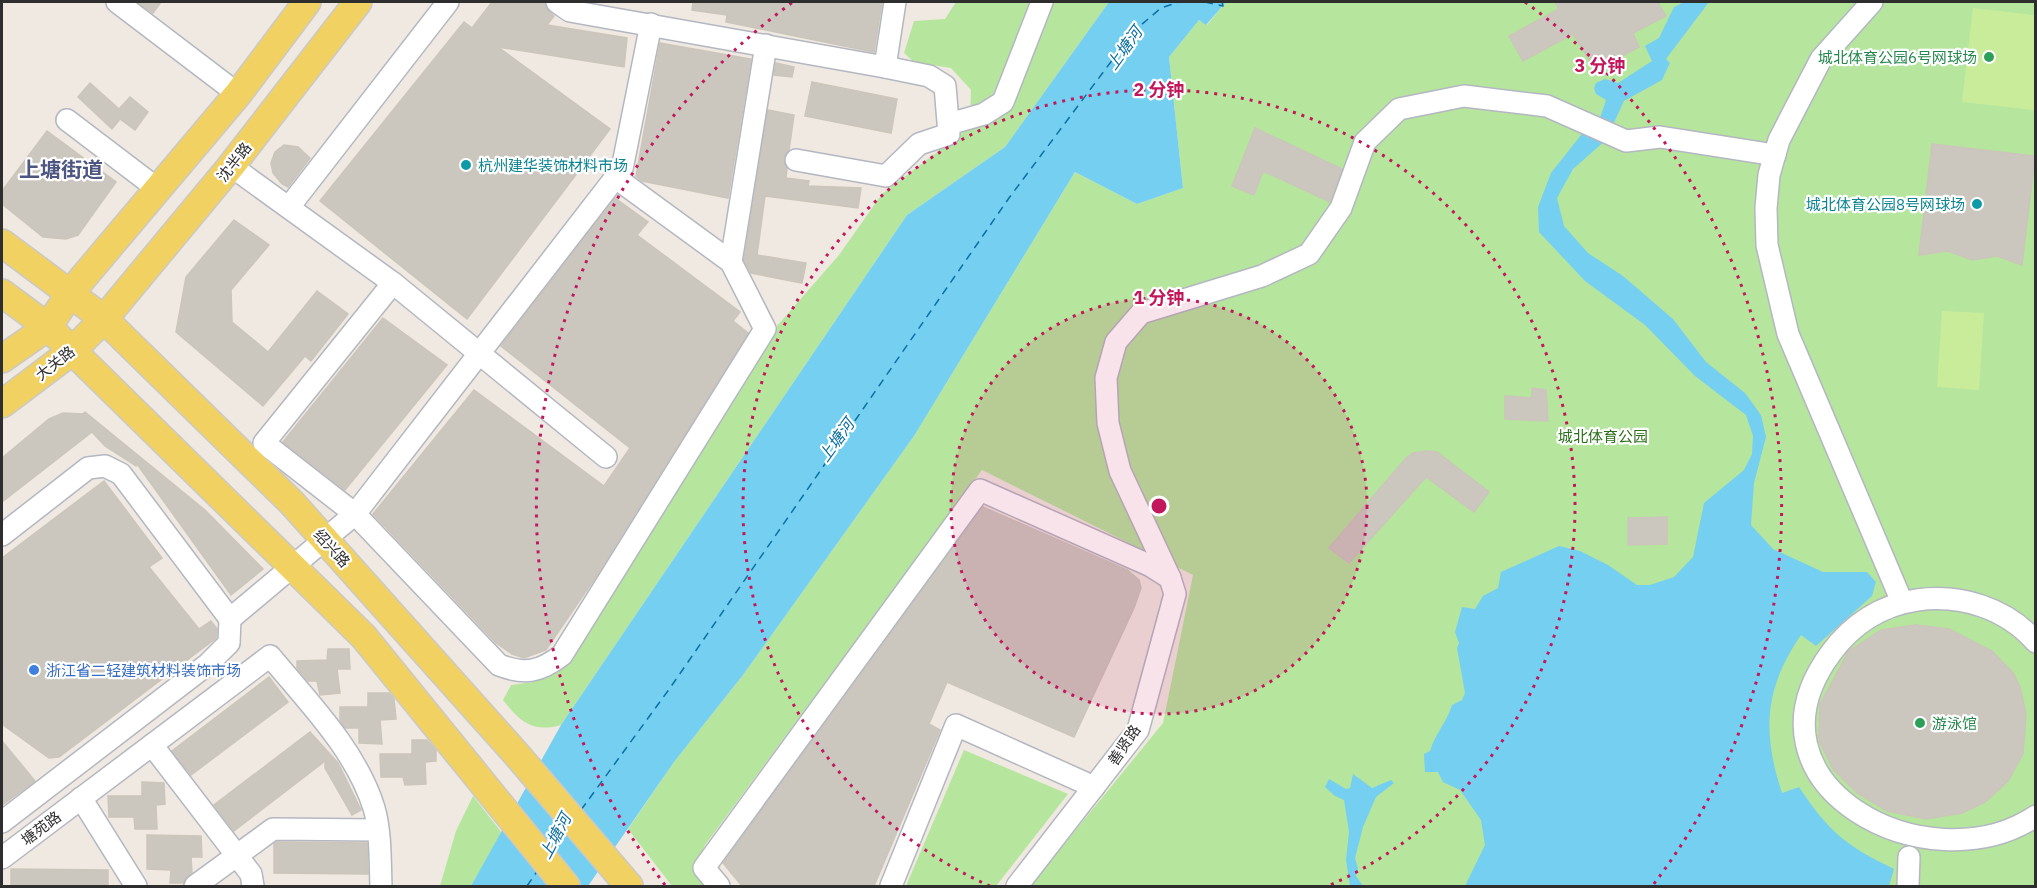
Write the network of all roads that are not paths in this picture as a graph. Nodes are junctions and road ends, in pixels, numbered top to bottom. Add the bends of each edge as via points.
1 (117, 2) edge
2 (307, 2) edge
3 (358, 2) edge
4 (448, 2) edge
5 (557, 2) edge
6 (895, 2) edge
7 (1042, 2) edge
8 (1872, 2) edge
9 (651, 24) junction
10 (766, 45) junction
11 (885, 67) junction
12 (238, 94) junction
13 (66, 120) dead end
14 (949, 124) junction
15 (1775, 155) junction
16 (796, 160) dead end
17 (231, 166) junction
18 (616, 178) junction
19 (159, 190) junction
20 (289, 207) junction
21 (2, 243) edge
22 (731, 262) junction
23 (393, 283) junction
24 (71, 292) junction
25 (2, 293) edge
26 (104, 319) junction
27 (48, 327) junction
28 (71, 352) junction
29 (478, 355) junction
30 (2, 359) edge
31 (2, 405) edge
32 (606, 458) dead end
33 (355, 514) junction
34 (2, 535) edge
35 (325, 540) junction
36 (293, 568) junction
37 (1170, 578) junction
38 (1902, 602) junction
39 (230, 619) junction
40 (2036, 642) edge
41 (152, 746) junction
42 (1094, 787) junction
43 (81, 798) junction
44 (2, 822) edge
45 (2032, 826) edge
46 (377, 830) junction
47 (1867, 839) dead end
48 (1887, 850) dead end
49 (236, 857) junction
50 (2, 858) edge
51 (1930, 859) junction
52 (136, 886) edge
53 (195, 886) edge
54 (253, 886) edge
55 (381, 886) edge
56 (566, 886) edge
57 (629, 886) edge
58 (719, 886) edge
59 (891, 886) edge
60 (1017, 886) edge
61 (1908, 886) edge

1 - 12 street
2 - 12 main road
3 - 17 main road, 沈半路
4 - 20 street
5 - 9 street via 570,11
6 - 11 street
7 - 14 street via 1003,102 984,114
8 - 15 street via 1821,59
9 - 10 street
9 - 18 street via 622,169
10 - 11 street
10 - 22 street
11 - 14 street via 929,76 945,86
12 - 19 main road
13 - 19 street
14 - 16 street via 949,134 919,144 886,176
15 - 37 street via 1660,137 1626,141 1547,106 1464,96 1399,109 1365,142 1341,208 1309,254 1262,276 1141,313 1116,342 1106,378 1108,423 1120,471
15 - 38 street via 1766,208 1767,245 1783,318
17 - 20 street
17 - 26 main road, 沈半路
18 - 22 street
18 - 29 street
19 - 24 main road
20 - 23 street
21 - 24 main road, 绍兴路
22 - 33 street via 765,329 562,655 546,667 518,672 499,664
23 - 29 street
23 - 33 street via 264,443
24 - 26 main road, 绍兴路
24 - 27 main road
25 - 27 main road
26 - 28 main road, 大关路
26 - 35 main road, 绍兴路
27 - 28 main road
27 - 30 main road
28 - 31 main road, 大关路
28 - 36 main road
29 - 32 street
29 - 33 street
33 - 35 street
34 - 39 street via 87,468 105,466 122,474
35 - 36 street
35 - 57 main road, 绍兴路
36 - 39 street
36 - 56 main road via 364,637
37 - 42 street, 善贤路 via 1175,594 1138,730
37 - 58 street via 980,490 704,868
38 - 40 street via 1935,597 1968,601 1999,612
38 - 47 street via 1870,616 1842,638 1822,665 1809,698 1805,733 1811,767 1825,799
39 - 44 street via 229,643 208,664
41 - 43 street, 塘苑路
41 - 46 street, 塘苑路 via 270,656 325,722 364,779
41 - 49 street
42 - 59 street via 956,725
42 - 60 street, 善贤路
43 - 50 street, 塘苑路
43 - 52 street
45 - 51 street via 1971,856
46 - 49 street via 273,829
46 - 55 street
48 - 51 street
49 - 53 street
49 - 54 street via 251,874
51 - 61 street

